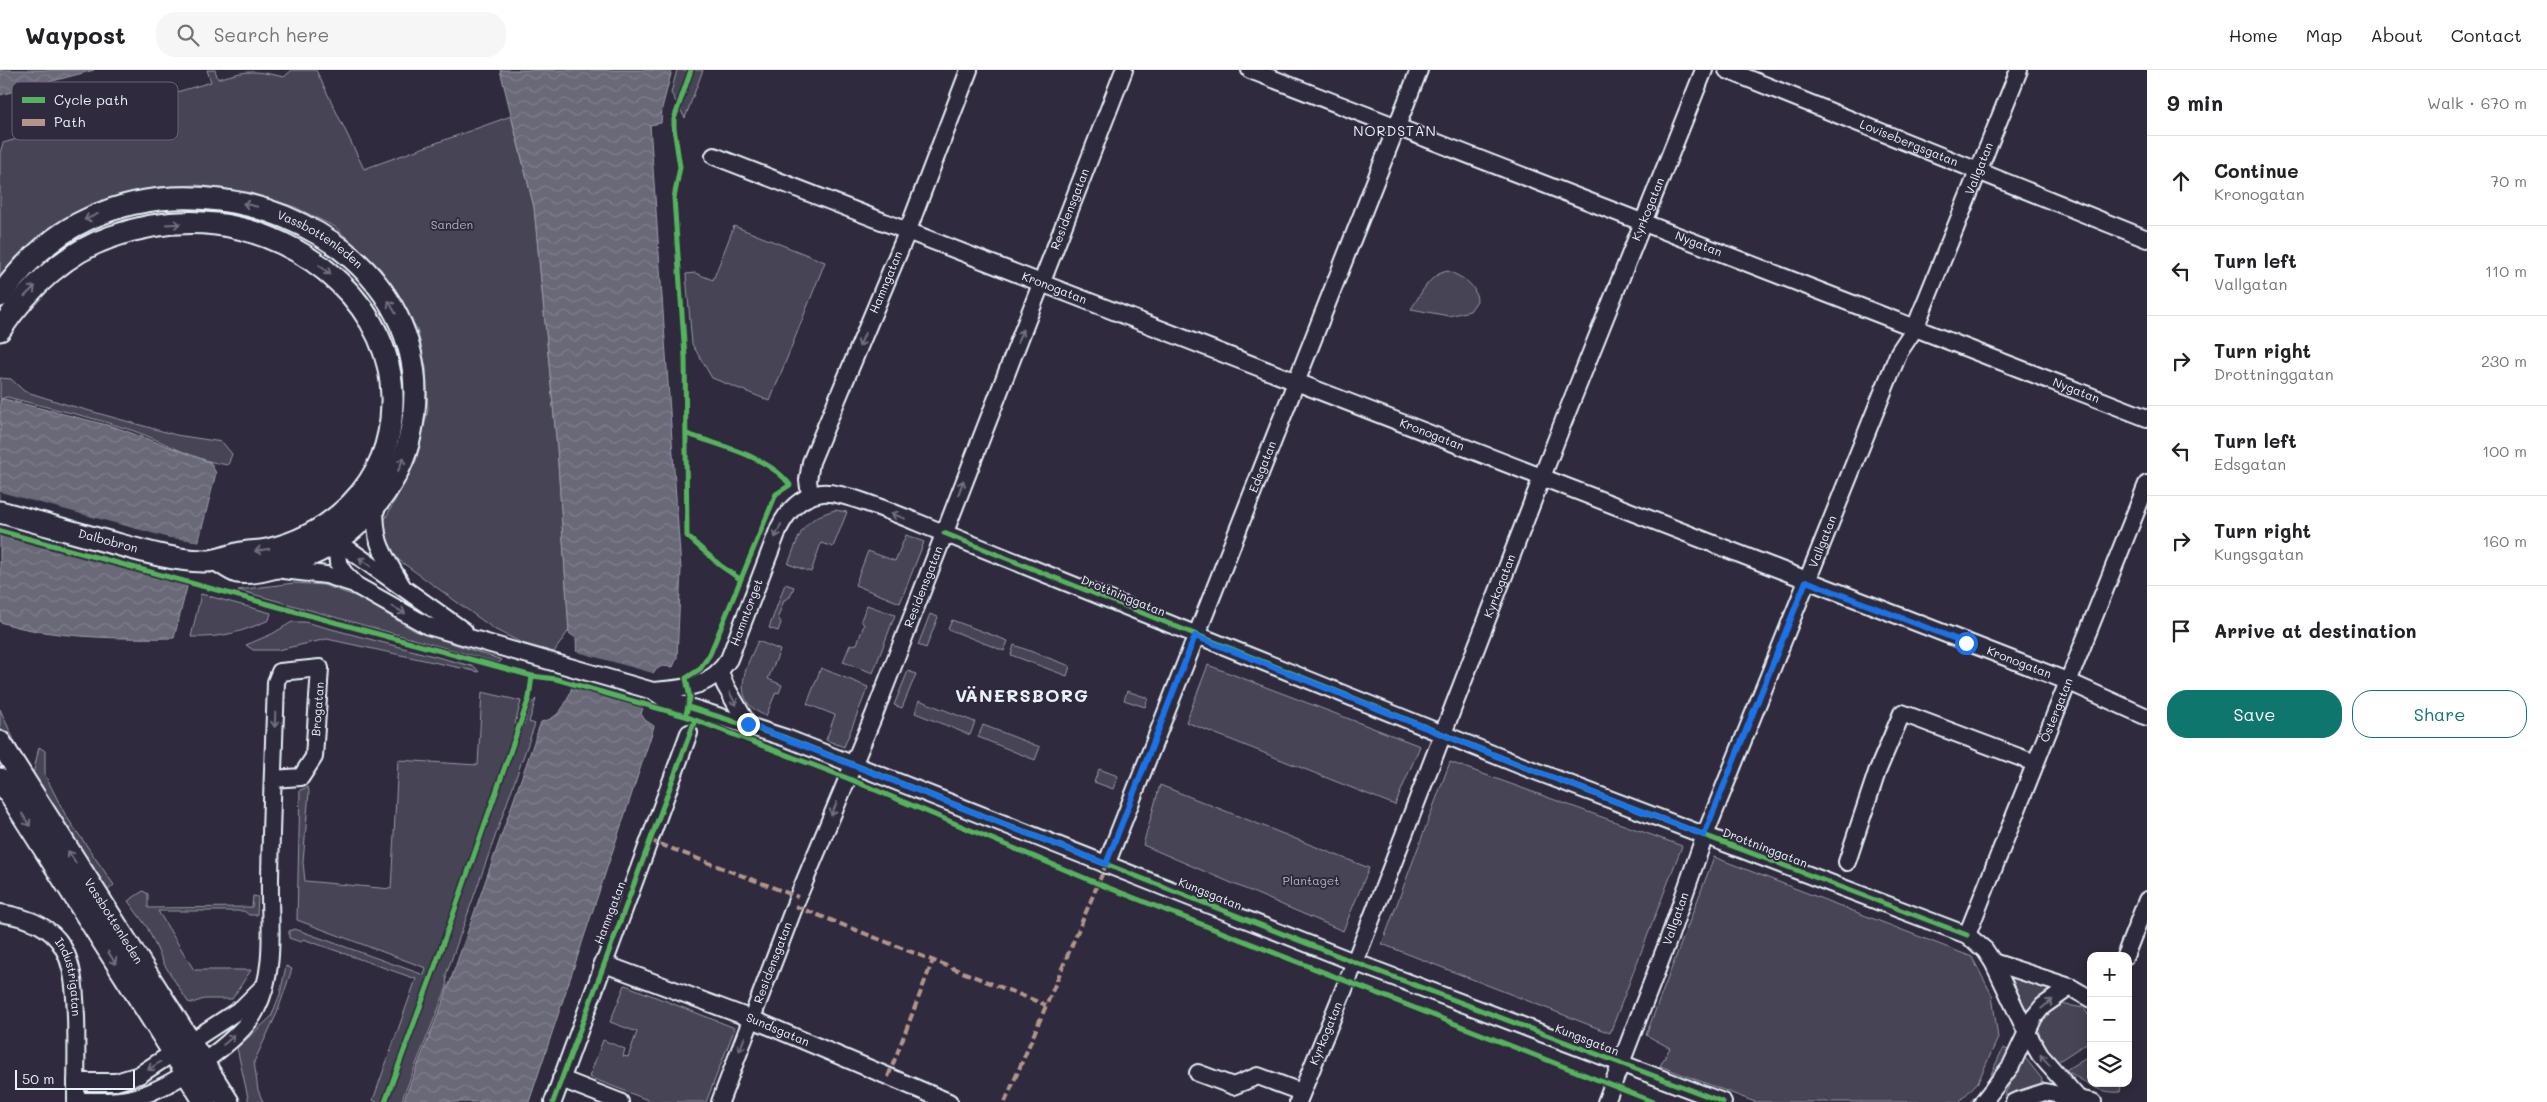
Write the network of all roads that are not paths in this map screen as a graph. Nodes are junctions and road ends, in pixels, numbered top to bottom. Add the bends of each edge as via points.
1 (969, 70) edge
2 (1124, 70) edge
3 (1250, 70) edge
4 (1419, 70) edge
5 (1704, 70) edge
6 (1727, 70) edge
7 (2019, 70) edge
8 (1396, 127) junction
9 (714, 156) dead end
10 (1979, 172) junction
11 (1642, 222) junction
12 (908, 230) junction
13 (2147, 239) edge
14 (1041, 282) junction
15 (0, 296) edge
16 (1915, 328) junction
17 (0, 330) edge
18 (1296, 382) junction
19 (2147, 418) edge
20 (1542, 478) junction
21 (2147, 484) edge
22 (810, 496) junction
23 (375, 504) junction
24 (0, 512) edge
25 (338, 517) junction
26 (944, 533) junction
27 (337, 541) junction
28 (295, 542) junction
29 (218, 561) junction
30 (270, 568) junction
31 (1806, 581) junction
32 (357, 586) junction
33 (404, 590) junction
34 (1195, 636) junction
35 (475, 638) junction
36 (720, 672) junction
37 (2067, 681) junction
38 (653, 691) junction
39 (2147, 717) edge
40 (748, 724) junction
41 (689, 732) dead end
42 (1442, 734) junction
43 (0, 742) edge
44 (2035, 763) junction
45 (853, 764) junction
46 (0, 779) edge
47 (273, 779) junction
48 (1704, 835) junction
49 (1847, 862) dead end
50 (1106, 864) junction
51 (2147, 900) edge
52 (0, 913) edge
53 (1967, 935) junction
54 (2126, 952) edge
55 (1354, 962) junction
56 (1993, 962) junction
57 (602, 963) junction
58 (264, 986) junction
59 (2070, 987) junction
60 (2088, 997) edge
61 (752, 1019) junction
62 (2026, 1031) junction
63 (182, 1048) junction
64 (1621, 1064) junction
65 (194, 1067) junction
66 (1198, 1074) dead end
67 (561, 1079) junction
68 (76, 1082) junction
69 (1300, 1097) edge
70 (2077, 1097) junction
71 (76, 1102) edge
72 (204, 1102) edge
73 (228, 1102) edge
74 (552, 1102) edge
75 (620, 1102) edge
76 (720, 1102) edge
77 (950, 1102) edge
78 (1606, 1102) edge
79 (1723, 1102) edge
80 (1983, 1102) edge
81 (2014, 1102) edge
82 (2093, 1102) edge

1 - 12 street, Hamngatan
2 - 14 street, Residensgatan
3 - 8 street, Nygatan
4 - 8 street, Edsgatan
5 - 11 street, Kyrkogatan
6 - 10 street, Lovisebergsgatan
7 - 10 street, Vallgatan
8 - 11 street, Nygatan
8 - 18 street, Edsgatan
9 - 12 street, Kronogatan
10 - 13 street, Lovisebergsgatan
10 - 16 street, Vallgatan
11 - 16 street, Nygatan
11 - 20 street, Kyrkogatan
12 - 14 street, Kronogatan
12 -> 22 street, Hamngatan via 812,462 808,480
14 - 18 street, Kronogatan
26 -> 14 street, Residensgatan
23 -> 15 main road, Vassbottenleden via 389,487 408,446 416,408 415,374 407,339 392,306 371,278 343,252 307,227 269,209 220,198 180,196 139,201 104,212 69,229 46,245
16 - 19 street, Nygatan
16 - 31 street, Vallgatan via 1899,352
17 -> 25 main road, Vassbottenleden via 22,299 61,264 109,237 138,229 163,224 216,224 262,235 296,250 340,282 359,302 383,346 389,368 392,393 388,443 372,479
18 - 20 street, Kronogatan
18 - 34 street, Edsgatan
20 - 31 street, Kronogatan
20 - 42 street, Kyrkogatan
21 - 37 street, Östergatan
26 -> 22 street, Drottninggatan via 852,498 824,493
22 -> 36 street, Hamntorget via 787,513 779,528 729,659
23 - 27 main road, Vassbottenleden
23 - 33 street via 375,534 379,547
24 - 29 main road, Dalbobron via 166,556
25 - 27 street
25 - 28 main road, Vassbottenleden
26 - 34 street, Drottninggatan
26 - 45 street, Residensgatan
27 - 28 street
27 - 30 main road, Vassbottenleden via 313,554
27 - 32 street via 338,563
33 -> 27 street
28 -> 29 main road, Vassbottenleden
29 - 30 main road, Vassbottenleden via 236,572
30 - 32 street via 326,576
31 - 37 street, Kronogatan
31 - 48 street, Vallgatan
32 -> 35 street via 428,626
33 - 35 street
34 - 42 street, Drottninggatan
34 - 50 street, Edsgatan
35 - 38 street
36 - 38 street via 688,688
36 -> 40 street
37 - 39 street, Kronogatan
37 - 44 street, Östergatan
38 - 40 street, Kungsgatan via 688,707
40 - 45 street, Kungsgatan
41 - 57 street, Hamngatan
42 - 48 street, Drottninggatan
42 - 55 street, Kyrkogatan
63 -> 43 main road, Vassbottenleden
44 - 49 street via 1902,713 1877,772
44 - 53 street, Östergatan
45 - 50 street, Kungsgatan
45 -> 61 street, Residensgatan via 796,901
46 -> 63 main road, Vassbottenleden
47 -> 47 street, Brogatan via 301,777 314,757 320,668 280,672 276,682
47 - 58 street, Brogatan via 270,968
48 - 53 street, Drottninggatan
48 - 64 street, Vallgatan
50 - 55 street, Kungsgatan
51 - 54 street
52 - 68 street, Industrigatan via 20,916 43,926 70,958 75,984
53 - 56 street, Drottninggatan via 1985,950
55 - 64 street, Kungsgatan
55 - 69 street, Kyrkogatan
56 - 59 street
56 - 62 street, Drottninggatan
57 - 61 street, Sundsgatan
57 - 67 street, Hamngatan
58 - 63 street via 242,1008
65 -> 58 street, Brogatan via 245,1027 256,1010
59 - 60 street
62 -> 59 street via 2043,1006
61 -> 76 street, Residensgatan
61 - 77 street, Sundsgatan
70 -> 62 street, Drottninggatan via 2040,1055
62 - 80 street via 2011,1066
63 - 65 main road, Vassbottenleden
63 -> 68 street via 138,1075 116,1082
64 - 78 street, Vallgatan
64 - 79 street, Kungsgatan
65 - 71 street, Brogatan via 162,1088 135,1098
65 - 72 main road, Vassbottenleden
65 - 73 main road, Vassbottenleden
66 - 69 street via 1233,1086 1258,1076
67 - 74 street, Hamngatan
67 - 75 street
68 - 71 street, Industrigatan
70 - 81 street via 2045,1092
70 - 82 street

